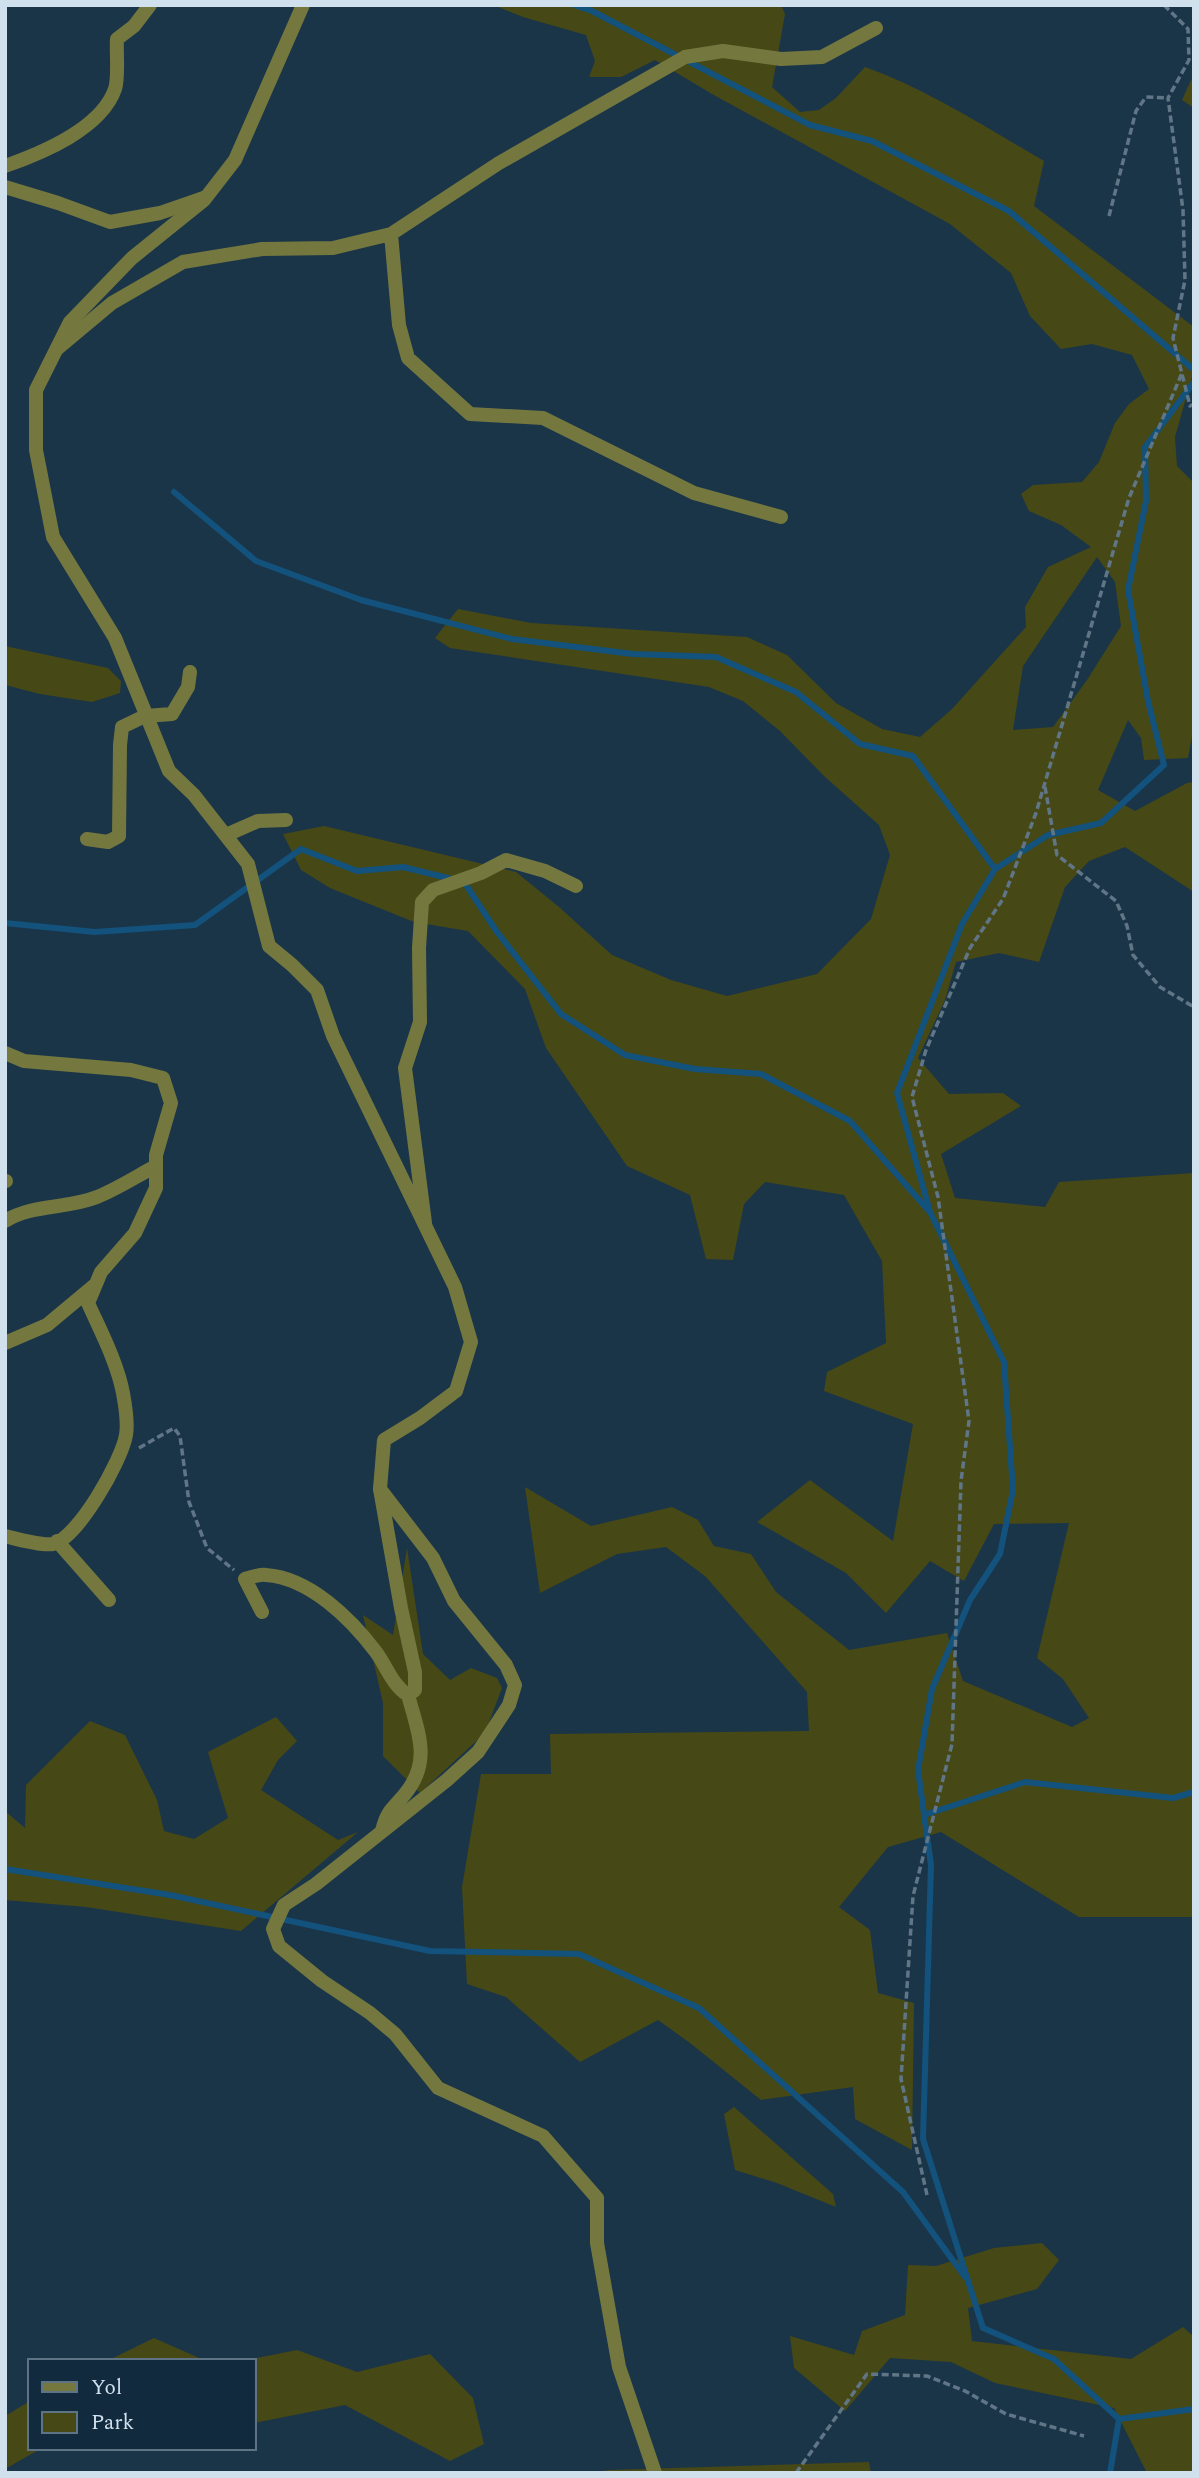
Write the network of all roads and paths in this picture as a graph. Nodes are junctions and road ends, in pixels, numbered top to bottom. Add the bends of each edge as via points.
1 (150, 5) edge
2 (303, 5) edge
3 (1164, 5) edge
4 (876, 28) dead end
5 (1168, 98) junction
6 (5, 166) edge
7 (5, 187) edge
8 (207, 196) junction
9 (1109, 216) dead end
10 (391, 234) junction
11 (57, 349) junction
12 (1182, 373) junction
13 (1194, 404) edge
14 (781, 517) dead end
15 (190, 672) dead end
16 (145, 716) junction
17 (1045, 785) junction
18 (286, 820) dead end
19 (226, 835) junction
20 (87, 839) dead end
21 (576, 886) dead end
22 (1194, 1007) edge
23 (5, 1053) edge
24 (156, 1166) junction
25 (5, 1221) edge
26 (426, 1227) junction
27 (96, 1284) junction
28 (5, 1343) edge
29 (118, 1457) junction
30 (380, 1489) junction
31 (5, 1536) edge
32 (57, 1541) junction
33 (245, 1579) junction
34 (109, 1600) dead end
35 (262, 1612) dead end
36 (408, 1695) junction
37 (382, 1831) junction
38 (927, 2195) dead end
39 (1084, 2436) dead end
40 (655, 2473) edge
41 (796, 2473) edge

1 - 6 street via 117,39 116,88 97,117 68,138
2 - 8 street via 235,160
3 - 5 path via 1188,29 1189,60
4 - 10 street via 821,57 781,60 723,51 685,57 499,163
5 - 9 path via 1146,97 1136,111
5 - 12 path via 1183,210 1185,280 1173,338
7 - 8 street via 110,222 160,214
8 - 11 street via 132,258 70,322
10 - 11 street via 333,248 261,249 183,262 112,303
10 - 14 street via 399,325 408,358 470,414 543,418 694,493
11 - 16 street via 36,390 36,450 53,537 115,638
12 - 13 path via 1190,405
12 - 17 path via 1129,498
15 - 16 street via 188,687 172,714
16 - 19 street via 169,771
16 - 20 street via 122,727 119,836 108,842
17 - 22 path via 1057,855 1116,901 1133,955 1160,986
17 - 38 path via 1003,899 970,948 926,1050 912,1097 938,1197 969,1421 961,1481 952,1744 913,1896 901,2079
18 - 19 street via 258,821
19 - 26 street via 248,864 269,946 317,990 333,1036
21 - 26 street via 506,860 433,890 422,902 420,1022 405,1068
23 - 24 street via 24,1061 131,1070 163,1078 171,1103
24 - 25 street via 97,1197 16,1214
24 - 27 street via 156,1188 135,1233
26 - 30 street via 455,1287 471,1342 456,1391 384,1440
27 - 28 street via 47,1325
27 - 29 street via 88,1303 123,1393 126,1436
29 - 32 street via 96,1500 71,1532
29 - 33 path via 174,1427 180,1436 189,1502 207,1548
30 - 36 street via 415,1672 415,1690
30 - 37 street via 433,1558 454,1601 506,1665 515,1685 509,1705 478,1752
31 - 32 street
32 - 34 street
33 - 35 street
33 - 36 street via 265,1574 324,1599 345,1615 378,1654 398,1689
36 - 37 street via 422,1749 416,1779 386,1814
37 - 40 street via 284,1905 273,1929 279,1946 395,2035 438,2088 543,2136 597,2198 597,2243 620,2367
39 - 41 path via 1006,2414 928,2376 867,2374

